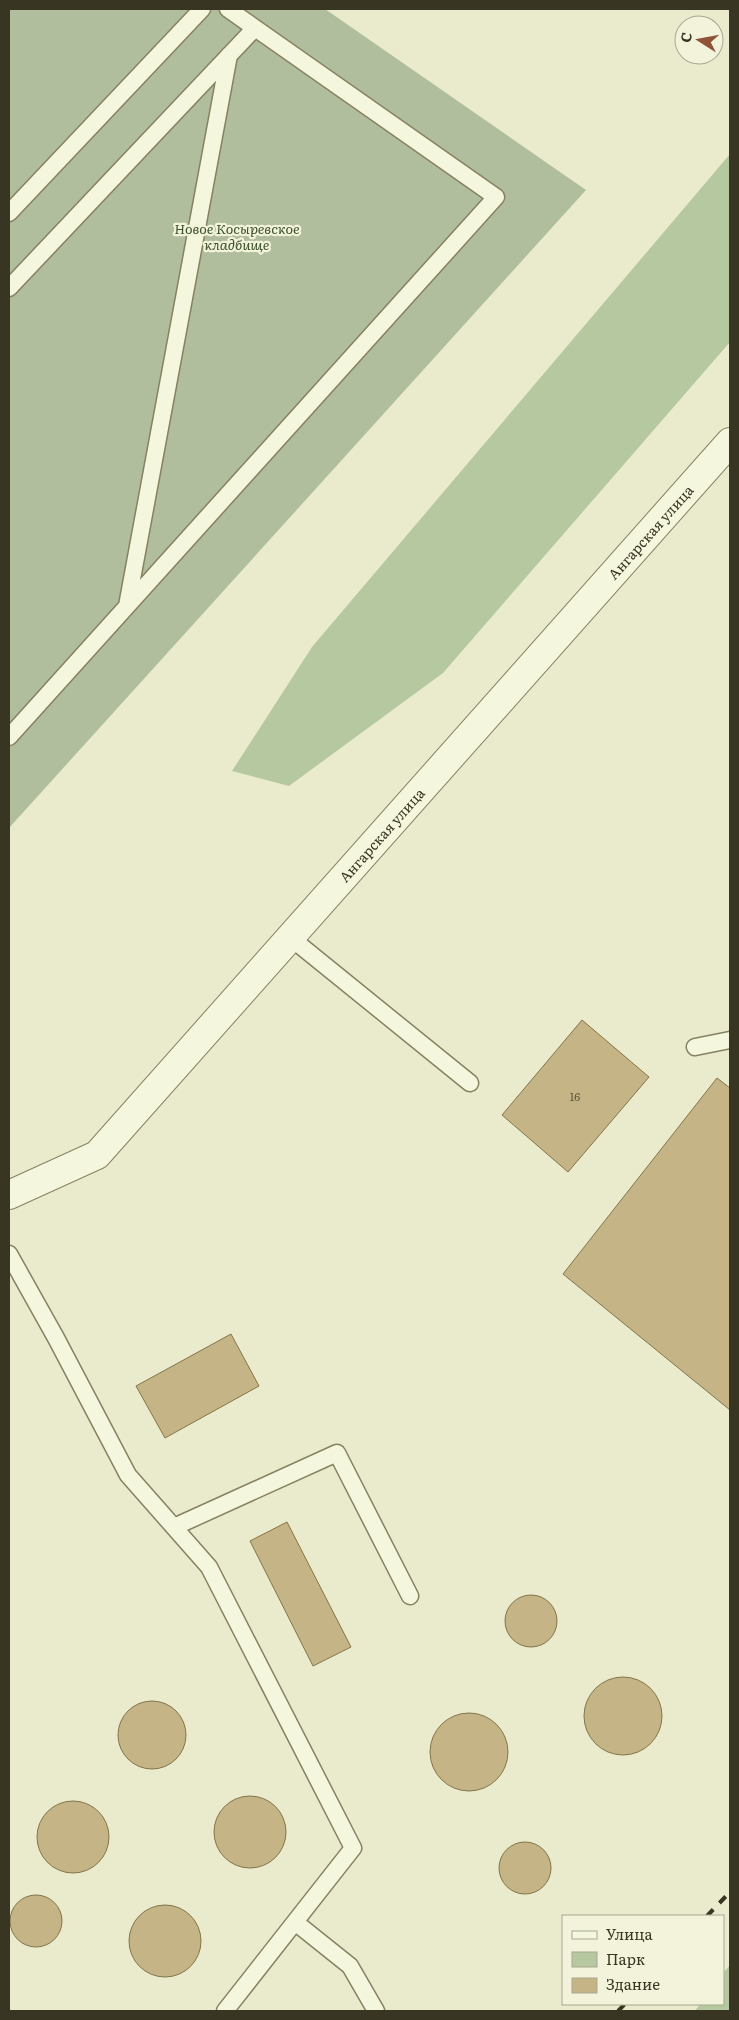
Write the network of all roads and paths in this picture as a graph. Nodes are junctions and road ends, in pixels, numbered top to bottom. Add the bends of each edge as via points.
1 (202, 9) edge
2 (228, 9) edge
3 (256, 28) junction
4 (229, 56) junction
5 (9, 213) edge
6 (9, 288) edge
7 (730, 442) edge
8 (127, 606) junction
9 (9, 737) edge
10 (291, 938) junction
11 (730, 1040) edge
12 (695, 1047) dead end
13 (470, 1083) dead end
14 (9, 1195) edge
15 (9, 1254) edge
16 (174, 1528) junction
17 (410, 1596) dead end
18 (295, 1922) junction
19 (226, 2011) edge
20 (376, 2011) edge

1 - 5 lane
2 - 3 lane
3 - 4 lane
3 - 8 lane via 496,197
4 - 6 lane
4 - 8 lane
7 - 10 street, Ангарская улица
8 - 9 lane
10 - 13 lane
10 - 14 street, Ангарская улица via 97,1154
11 - 12 lane
15 - 16 lane via 128,1474
16 - 17 lane via 337,1454
16 - 18 lane via 209,1567 353,1848
18 - 19 lane
18 - 20 lane via 350,1966

